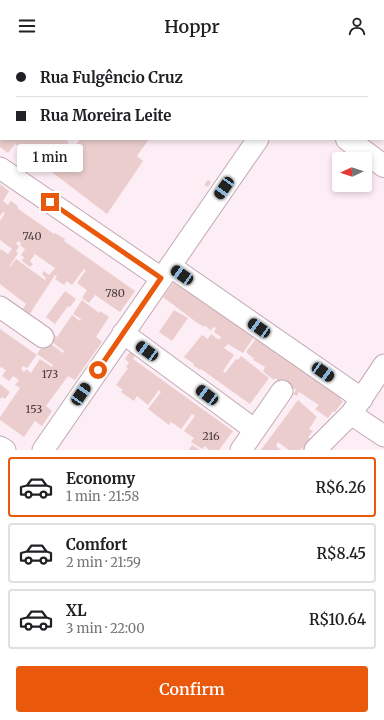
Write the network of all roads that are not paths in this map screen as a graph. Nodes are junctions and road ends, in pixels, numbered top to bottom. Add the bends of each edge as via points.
1 (257, 140) edge
2 (348, 140) edge
3 (384, 166) edge
4 (0, 168) edge
5 (165, 272) junction
6 (0, 307) edge
7 (123, 333) junction
8 (43, 337) dead end
9 (384, 365) edge
10 (282, 391) dead end
11 (356, 406) junction
12 (255, 430) junction
13 (384, 436) edge
14 (0, 447) edge
15 (5, 450) edge
16 (42, 450) edge
17 (242, 450) edge
18 (315, 450) edge

1 - 5 street
2 - 3 highway
4 - 5 street
5 - 7 street
5 - 11 street
6 - 8 street
7 - 12 street
7 - 16 street
9 - 11 street
10 - 12 street
11 - 13 street
11 - 18 street
12 - 17 street
14 - 15 street

